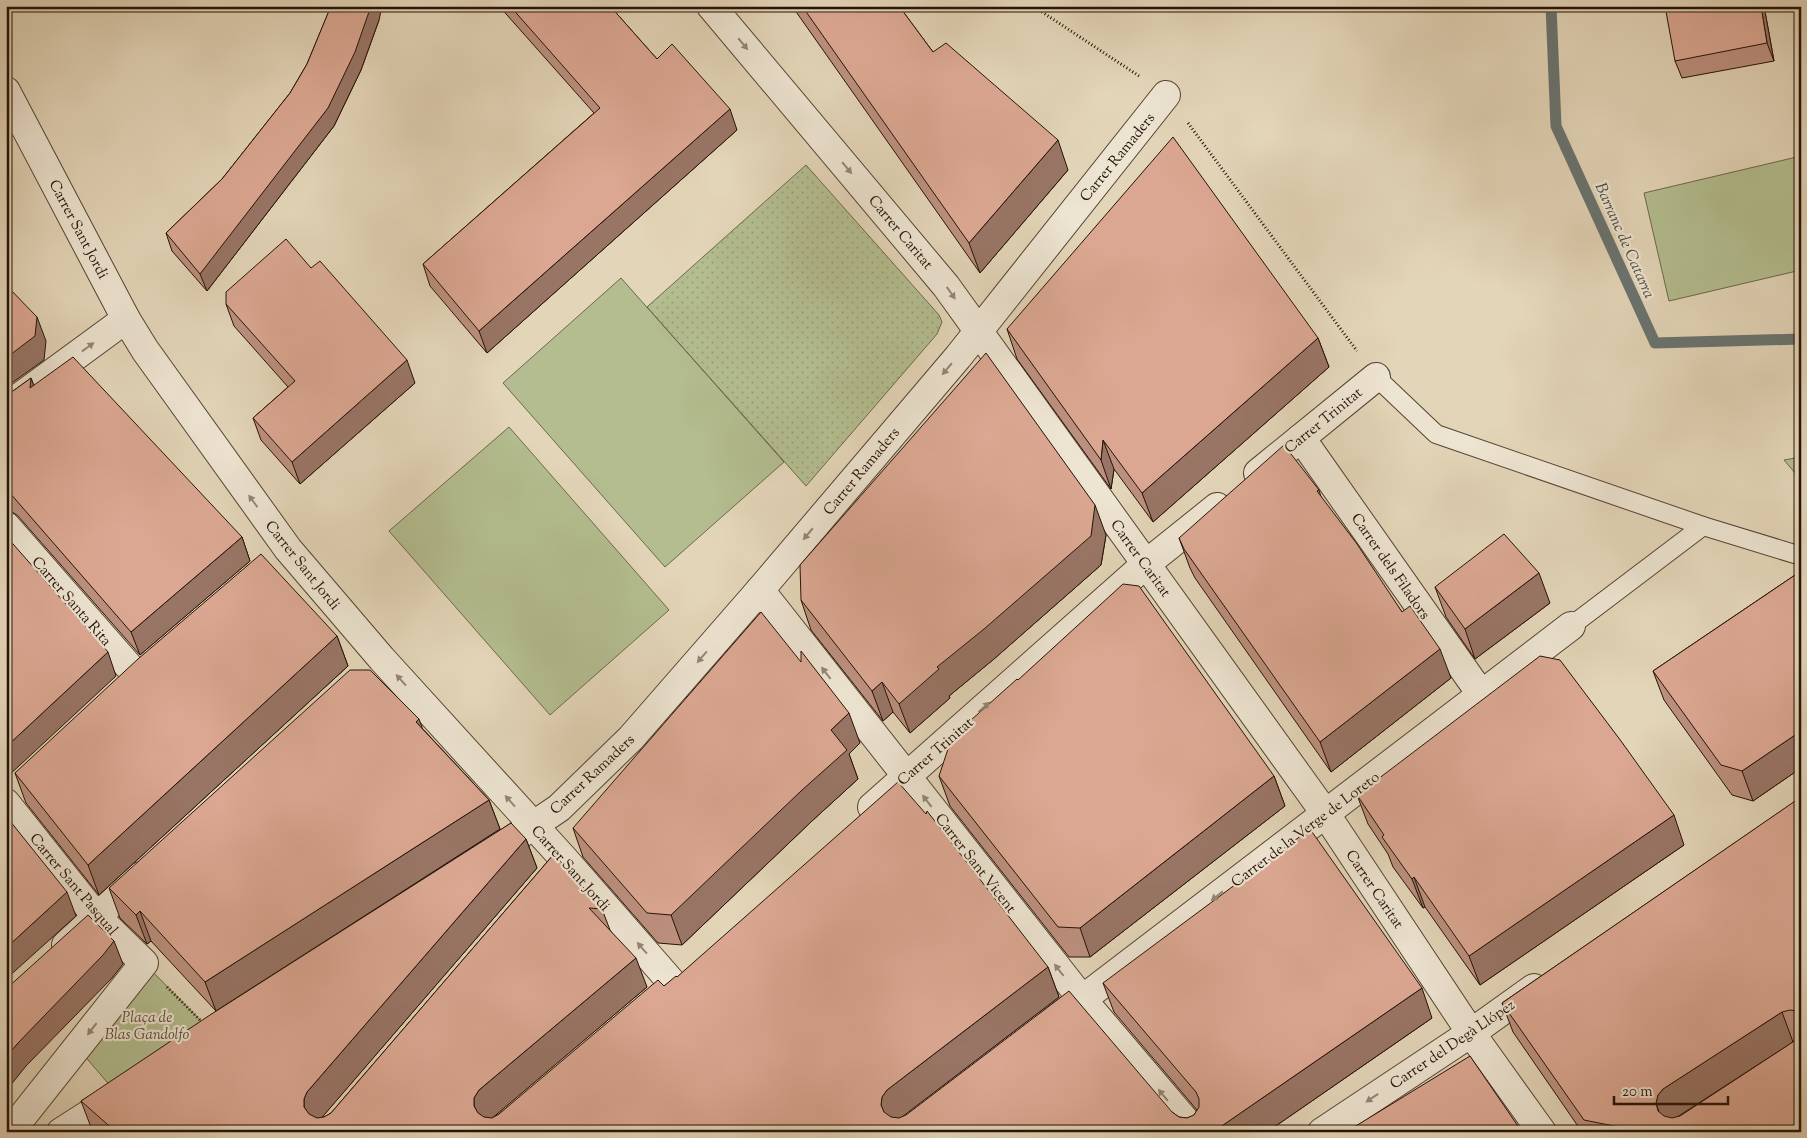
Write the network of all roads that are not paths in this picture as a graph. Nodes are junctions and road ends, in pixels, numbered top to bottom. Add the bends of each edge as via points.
1 (711, 6) edge
2 (6, 91) edge
3 (1166, 95) road end
4 (126, 319) junction
5 (978, 332) junction
6 (1376, 377) joint
7 (6, 407) edge
8 (1301, 438) junction
9 (6, 526) edge
10 (1703, 526) junction
11 (1801, 556) edge
12 (1146, 564) junction
13 (760, 590) junction
14 (1571, 626) joint
15 (1481, 694) junction
16 (117, 696) edge
17 (907, 775) junction
18 (11, 797) edge
19 (1325, 813) junction
20 (856, 821) edge
21 (533, 827) junction
22 (162, 857) edge
23 (467, 869) edge
24 (96, 916) junction
25 (48, 961) edge
26 (696, 965) edge
27 (1552, 976) edge
28 (1082, 1000) junction
29 (1471, 1033) junction
30 (1026, 1042) edge
31 (133, 1085) edge
32 (70, 1130) edge
33 (10, 1132) edge
34 (1195, 1132) edge
35 (1322, 1132) edge
36 (1542, 1132) edge

1 -> 5 street, Carrer Caritat via 946,286
2 - 4 street, Carrer Sant Jordi
3 - 5 street, Carrer Ramaders
7 -> 4 street
21 -> 4 street, Carrer Sant Jordi via 375,666 280,556
5 - 12 street, Carrer Caritat
5 -> 13 street, Carrer Ramaders
6 - 8 street, Carrer Trinitat
6 - 10 lane via 1436,434
8 - 12 street, Carrer Trinitat
8 - 15 street, Carrer dels Filadors
9 - 16 street, Carrer Santa Rita via 146,670
10 - 11 lane
10 - 14 lane, Carrer de la Verge de Loreto
17 -> 12 street, Carrer Trinitat
12 - 19 street, Carrer Caritat
17 -> 13 street, Carrer Sant Vicent
13 -> 21 street, Carrer Ramaders via 631,738 559,808
14 - 15 street, Carrer de la Verge de Loreto
15 - 19 street, Carrer de la Verge de Loreto
17 - 20 street, Carrer Trinitat
28 -> 17 street, Carrer Sant Vicent
18 - 24 street, Carrer Sant Pasqual
19 -> 28 street, Carrer de la Verge de Loreto
19 - 29 street, Carrer Caritat
21 - 23 street, Carrer Ramaders
26 -> 21 street, Carrer Sant Jordi via 666,991 558,868
22 - 24 street
24 - 25 street
24 -> 33 street, Carrer Sant Pasqual via 144,963
27 - 29 street, Carrer del Degà Llópez
28 - 30 street, Carrer de la Verge de Loreto
34 -> 28 street, Carrer Sant Vicent
29 -> 35 street, Carrer del Degà Llópez
29 - 36 street, Carrer Caritat
31 - 32 street

